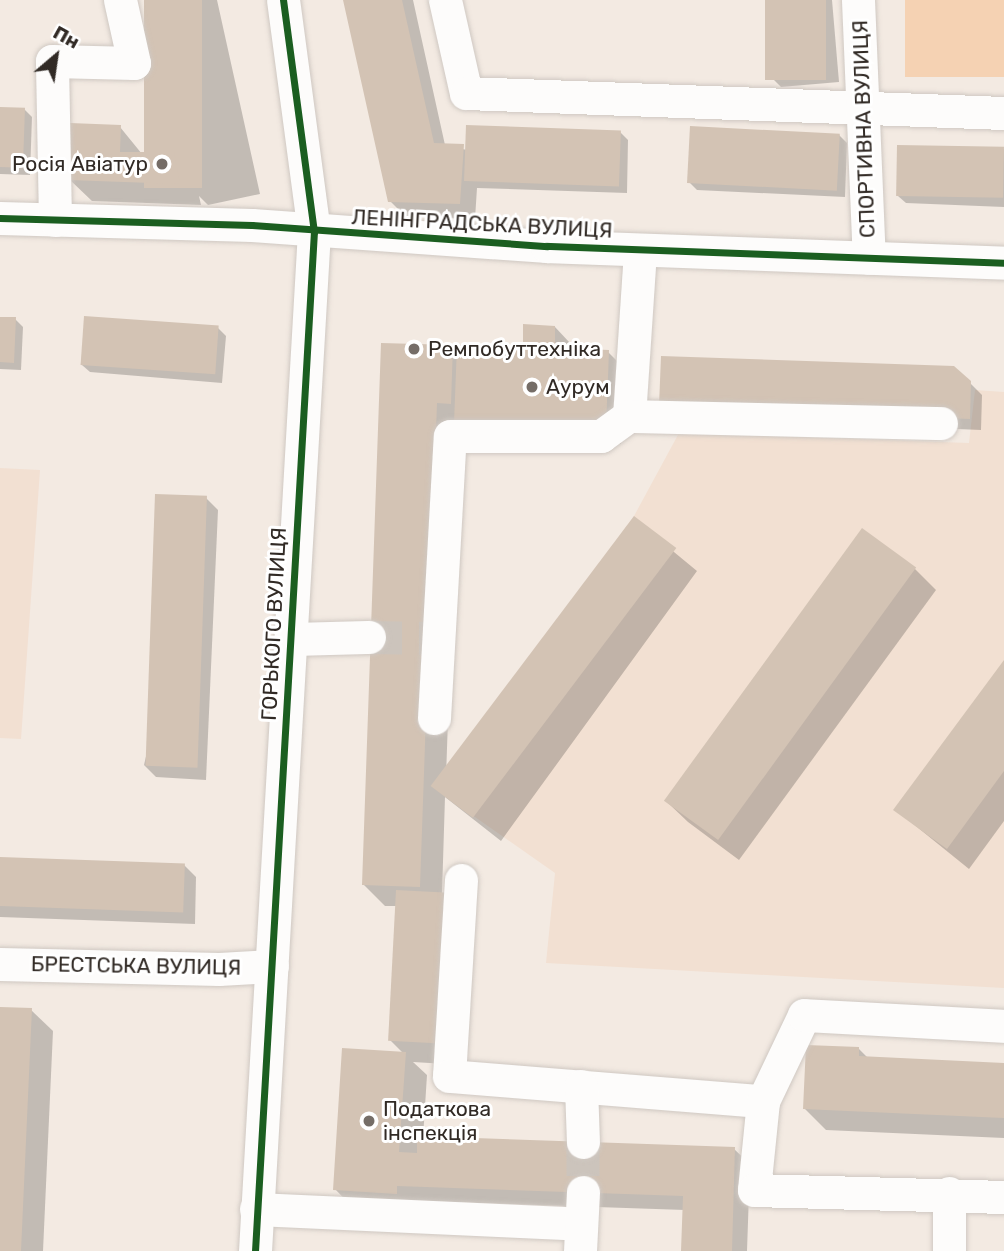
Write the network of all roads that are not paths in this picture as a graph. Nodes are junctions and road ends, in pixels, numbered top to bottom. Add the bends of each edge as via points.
1 (120, 0) edge
2 (283, 0) edge
3 (445, 0) edge
4 (858, 0) edge
5 (865, 105) junction
6 (1004, 113) edge
7 (0, 218) edge
8 (55, 220) junction
9 (314, 232) junction
10 (640, 251) junction
11 (869, 258) junction
12 (1004, 263) edge
13 (629, 416) junction
14 (941, 423) dead end
15 (369, 637) tunnel mouth
16 (291, 639) junction
17 (434, 718) dead end
18 (461, 880) dead end
19 (0, 964) edge
20 (272, 966) junction
21 (1004, 1027) edge
22 (581, 1086) junction
23 (763, 1101) junction
24 (583, 1142) tunnel mouth
25 (949, 1193) junction
26 (1004, 1197) edge
27 (256, 1209) junction
28 (581, 1223) edge
29 (255, 1251) edge
30 (949, 1251) edge

1 - 8 street via 134,63 52,61 58,193
2 - 9 street, ГОРЬКОГО ВУЛИЦЯ
3 - 5 street via 466,93
4 - 5 street, СПОРТИВНА ВУЛИЦЯ
5 - 6 street
5 - 11 street, СПОРТИВНА ВУЛИЦЯ
7 - 8 street, ЛЕНІНГРАДСЬКА ВУЛИЦЯ
8 - 9 street, ЛЕНІНГРАДСЬКА ВУЛИЦЯ via 252,225
9 - 10 street, ЛЕНІНГРАДСЬКА ВУЛИЦЯ
9 - 16 street, ГОРЬКОГО ВУЛИЦЯ
10 - 11 street, ЛЕНІНГРАДСЬКА ВУЛИЦЯ
10 - 13 street
11 - 12 street, ЛЕНІНГРАДСЬКА ВУЛИЦЯ
13 - 14 street
13 - 17 street via 601,436 450,436 432,634
15 - 16 street
16 - 20 street, ГОРЬКОГО ВУЛИЦЯ
18 - 22 street via 449,1076
19 - 20 street, БРЕСТСЬКА ВУЛИЦЯ
20 - 27 street, ГОРЬКОГО ВУЛИЦЯ
21 - 23 street via 804,1015
22 - 23 street
22 - 24 street
23 - 25 street via 754,1190
25 - 26 street
25 - 30 street
27 - 28 street
27 - 29 street, ГОРЬКОГО ВУЛИЦЯ

